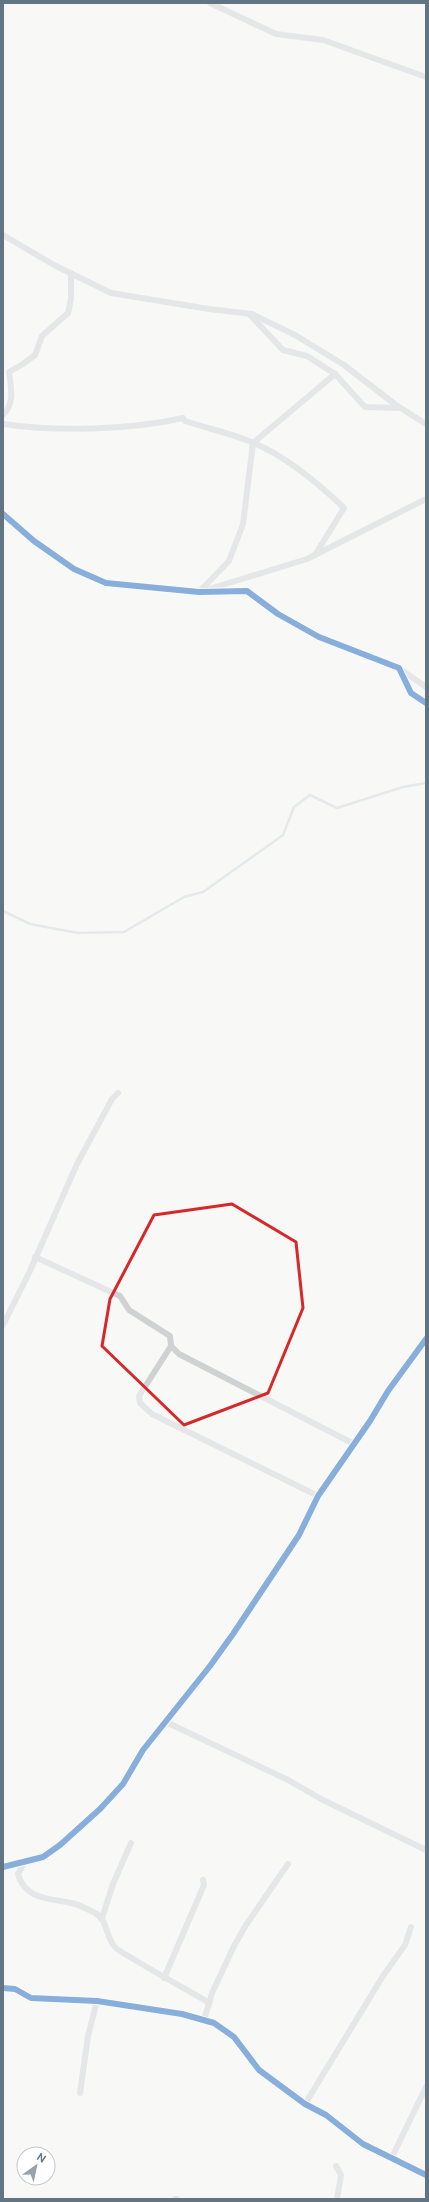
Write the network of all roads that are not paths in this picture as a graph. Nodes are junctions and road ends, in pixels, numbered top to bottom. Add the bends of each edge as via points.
1 (210, 3) edge
2 (426, 77) edge
3 (3, 235) edge
4 (71, 273) junction
5 (249, 314) junction
6 (335, 374) junction
7 (400, 408) junction
8 (3, 415) edge
9 (3, 424) edge
10 (426, 424) edge
11 (253, 443) junction
12 (426, 499) edge
13 (3, 514) edge
14 (314, 555) junction
15 (199, 592) junction
16 (399, 668) junction
17 (426, 687) edge
18 (426, 703) edge
19 (118, 1093) dead end
20 (35, 1258) junction
21 (3, 1325) edge
22 (426, 1339) edge
23 (171, 1346) junction
24 (354, 1444) junction
25 (318, 1496) junction
26 (166, 1722) junction
27 (132, 1843) dead end
28 (426, 1850) edge
29 (24, 1863) junction
30 (288, 1864) dead end
31 (3, 1867) edge
32 (203, 1880) dead end
33 (102, 1918) junction
34 (411, 1927) dead end
35 (164, 1978) junction
36 (3, 1988) edge
37 (97, 2001) junction
38 (209, 2004) junction
39 (204, 2019) junction
40 (426, 2087) edge
41 (80, 2093) dead end
42 (305, 2104) junction
43 (392, 2158) junction
44 (336, 2166) dead end
45 (426, 2175) edge
46 (337, 2199) edge

1 - 2 street via 276,34 323,40
3 - 4 street
4 - 5 street via 111,293
4 - 8 street via 72,299 68,313 42,336 35,355 9,372 12,393 9,410
5 - 6 street via 283,350 307,356
5 - 7 street via 295,335 344,365
6 - 7 street via 365,407
6 - 11 street
7 - 10 street
9 - 11 street via 94,428 154,425 183,418 185,421
11 - 14 street via 274,453 326,491 344,508
11 - 15 street via 242,524 229,561
12 - 14 street
13 - 15 street via 34,541 74,569 106,583
14 - 15 street
15 - 16 street via 247,591 278,614 319,637
16 - 17 street
16 - 18 street via 411,693
19 - 20 street via 112,1099 77,1164
20 - 21 street
20 - 23 street via 120,1296 128,1310 170,1336
22 - 24 street
23 - 24 street via 178,1354
23 - 25 street via 139,1396 140,1403 152,1414
24 - 25 street
25 - 26 street via 299,1535 233,1634
26 - 28 street
26 - 29 street via 143,1750 123,1784 100,1809 60,1846 43,1857
27 - 33 street via 113,1884
29 - 31 street
29 - 33 street via 18,1874 20,1882 28,1892 49,1900 77,1904
30 - 38 street via 243,1930
32 - 35 street via 204,1885 192,1916
33 - 35 street via 114,1947
34 - 42 street via 405,1945 383,1976
35 - 38 street
36 - 37 street via 15,1989 32,1998
37 - 39 street
37 - 41 street via 88,2036
38 - 39 street
39 - 42 street via 234,2037 258,2070
40 - 43 street
42 - 43 street via 326,2115 363,2144
43 - 45 street
44 - 46 street via 341,2175

